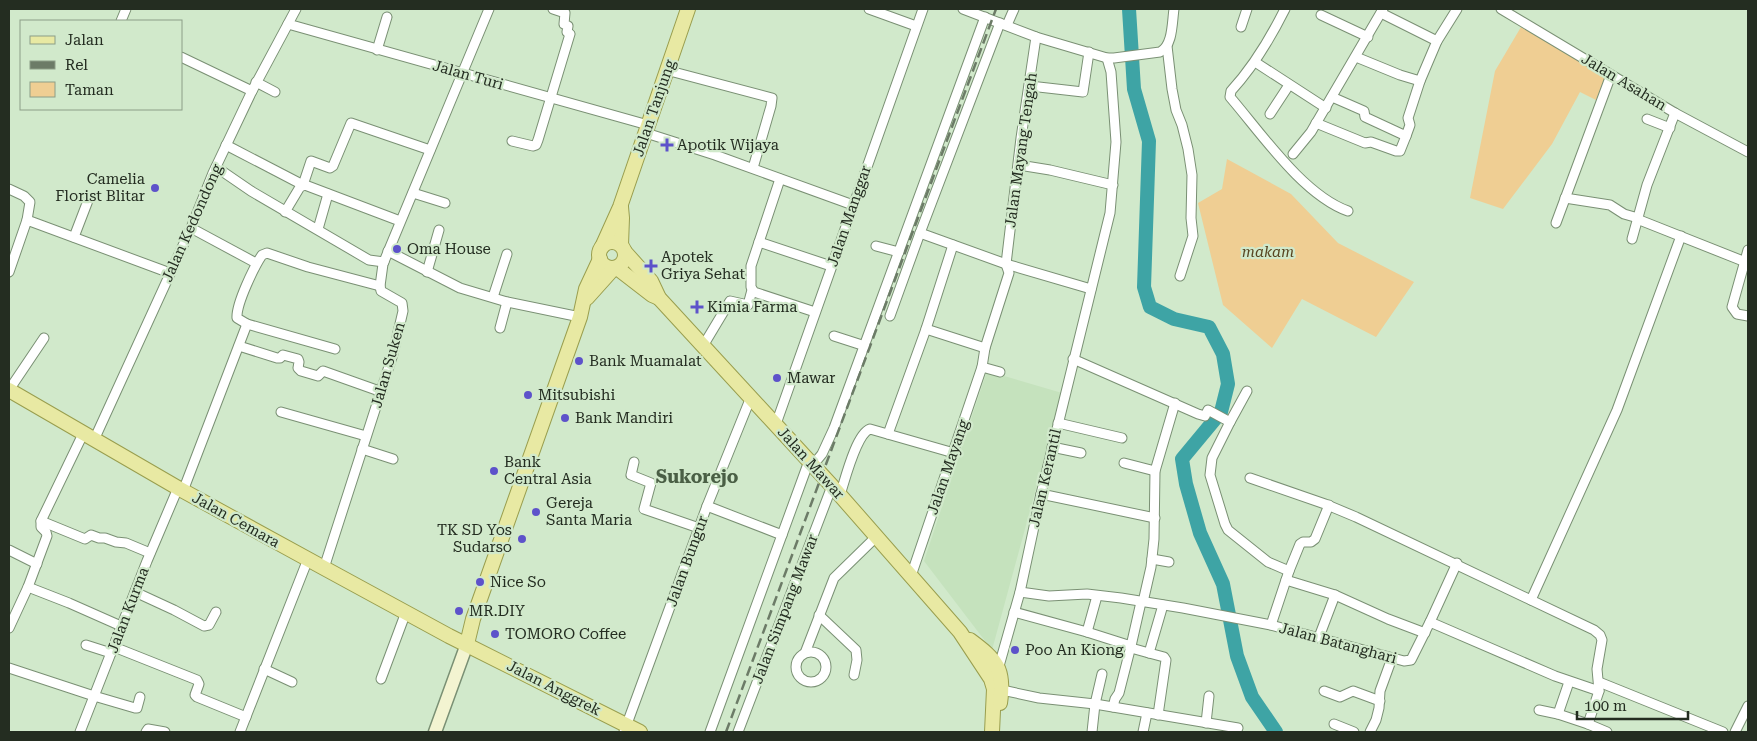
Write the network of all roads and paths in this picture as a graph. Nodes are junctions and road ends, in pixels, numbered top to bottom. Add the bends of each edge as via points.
1 (296, 9) edge
2 (489, 9) edge
3 (553, 9) edge
4 (688, 9) edge
5 (869, 9) edge
6 (923, 9) edge
7 (963, 9) edge
8 (1014, 9) edge
9 (1174, 9) edge
10 (1247, 9) edge
11 (1285, 9) edge
12 (1456, 9) edge
13 (1501, 9) edge
14 (1382, 11) edge
15 (981, 13) edge
16 (1321, 15) dead end
17 (388, 17) dead end
18 (288, 24) junction
19 (1004, 24) junction
20 (916, 26) junction
21 (1241, 26) dead end
22 (1036, 36) junction
23 (1368, 37) junction
24 (1436, 41) junction
25 (1167, 46) junction
26 (377, 50) junction
27 (1089, 52) junction
28 (182, 57) edge
29 (1356, 57) junction
30 (1111, 58) junction
31 (1255, 62) junction
32 (666, 70) junction
33 (461, 73) junction
34 (1612, 75) junction
35 (1420, 81) junction
36 (1289, 84) junction
37 (254, 86) junction
38 (1030, 86) junction
39 (275, 92) dead end
40 (1332, 97) junction
41 (550, 98) junction
42 (1326, 108) junction
43 (1675, 113) junction
44 (1270, 114) dead end
45 (1647, 119) dead end
46 (1316, 123) junction
47 (1670, 128) junction
48 (647, 129) junction
49 (1406, 136) junction
50 (512, 141) dead end
51 (226, 145) junction
52 (430, 150) junction
53 (1748, 152) edge
54 (1293, 154) dead end
55 (1019, 165) junction
56 (753, 168) junction
57 (215, 169) junction
58 (780, 179) junction
59 (303, 185) junction
60 (1113, 185) junction
61 (9, 189) edge
62 (412, 193) junction
63 (328, 194) junction
64 (90, 198) dead end
65 (1565, 198) junction
66 (445, 203) dead end
67 (853, 204) junction
68 (620, 206) junction
69 (285, 212) junction
70 (1348, 212) dead end
71 (1638, 218) junction
72 (27, 220) junction
73 (400, 221) junction
74 (1556, 223) dead end
75 (191, 228) junction
76 (318, 229) junction
77 (439, 230) dead end
78 (920, 233) junction
79 (1681, 236) junction
80 (74, 237) junction
81 (1632, 239) dead end
82 (758, 242) junction
83 (953, 245) junction
84 (876, 246) dead end
85 (623, 249) junction
86 (1748, 250) edge
87 (388, 251) junction
88 (899, 252) junction
89 (601, 253) junction
90 (507, 254) dead end
91 (1746, 262) edge
92 (256, 263) junction
93 (1006, 264) junction
94 (383, 265) junction
95 (831, 266) junction
96 (615, 268) junction
97 (9, 272) edge
98 (427, 272) junction
99 (170, 273) junction
100 (1180, 276) dead end
101 (380, 286) junction
102 (1091, 289) junction
103 (752, 290) junction
104 (492, 298) junction
105 (659, 298) junction
106 (584, 301) junction
107 (507, 302) junction
108 (815, 312) junction
109 (890, 316) dead end
110 (1748, 316) edge
111 (580, 317) junction
112 (247, 324) junction
113 (500, 328) dead end
114 (926, 329) junction
115 (834, 336) dead end
116 (44, 338) dead end
117 (239, 346) junction
118 (703, 346) junction
119 (865, 346) junction
120 (335, 349) dead end
121 (983, 358) junction
122 (1073, 359) junction
123 (1000, 372) dead end
124 (9, 390) edge
125 (1247, 391) dead end
126 (382, 392) junction
127 (751, 397) junction
128 (1175, 403) junction
129 (280, 412) dead end
130 (1228, 421) junction
131 (1058, 423) junction
132 (776, 424) junction
133 (888, 434) junction
134 (366, 436) junction
135 (88, 437) junction
136 (1122, 438) dead end
137 (1052, 447) junction
138 (362, 449) junction
139 (954, 453) junction
140 (1081, 453) dead end
141 (393, 459) dead end
142 (634, 462) dead end
143 (811, 463) junction
144 (1124, 463) dead end
145 (1155, 471) junction
146 (1250, 478) dead end
147 (180, 490) junction
148 (836, 490) junction
149 (1041, 494) junction
150 (1329, 505) junction
151 (708, 506) junction
152 (1155, 518) junction
153 (41, 521) junction
154 (699, 528) junction
155 (782, 535) junction
156 (876, 537) junction
157 (9, 550) edge
158 (150, 553) junction
159 (1152, 558) junction
160 (308, 559) junction
161 (1169, 562) dead end
162 (37, 564) junction
163 (1457, 564) junction
164 (324, 568) junction
165 (911, 576) junction
166 (1287, 576) junction
167 (28, 587) junction
168 (135, 592) junction
169 (1020, 592) junction
170 (1335, 595) junction
171 (1097, 596) junction
172 (1531, 600) junction
173 (1142, 602) junction
174 (1163, 605) junction
175 (12, 612) edge
176 (216, 612) dead end
177 (406, 612) junction
178 (1014, 612) junction
179 (819, 615) junction
180 (1430, 622) junction
181 (1271, 625) junction
182 (121, 626) junction
183 (9, 628) edge
184 (960, 632) junction
185 (1087, 632) junction
186 (1424, 633) junction
187 (1320, 637) junction
188 (467, 644) junction
189 (86, 645) dead end
190 (1131, 647) junction
191 (112, 650) junction
192 (804, 653) dead end
193 (1149, 653) junction
194 (1392, 658) junction
195 (999, 666) junction
196 (9, 668) edge
197 (264, 670) junction
198 (854, 674) dead end
199 (1102, 674) dead end
200 (381, 678) dead end
201 (292, 682) dead end
202 (1570, 682) junction
203 (1599, 686) junction
204 (1002, 690) junction
205 (1324, 691) dead end
206 (94, 696) junction
207 (1209, 696) dead end
208 (1380, 696) junction
209 (140, 697) dead end
210 (1095, 704) junction
211 (1748, 706) edge
212 (1114, 707) junction
213 (1539, 710) dead end
214 (1147, 713) junction
215 (1558, 714) junction
216 (1158, 715) junction
217 (246, 717) junction
218 (1206, 723) junction
219 (1334, 724) dead end
220 (1588, 724) junction
221 (1238, 728) dead end
222 (626, 729) edge
223 (80, 732) edge
224 (146, 732) edge
225 (165, 732) edge
226 (240, 732) edge
227 (435, 732) edge
228 (640, 732) edge
229 (710, 732) edge
230 (738, 732) edge
231 (1092, 732) edge
232 (1143, 732) edge
233 (1354, 732) edge
234 (1370, 732) edge
235 (1607, 732) edge
236 (1723, 732) edge
237 (1735, 732) edge

1 - 18 street, Jalan Kedondong
2 - 33 street
3 - 41 street via 566,13 564,24 570,34
4 - 32 main road, Jalan Tanjung
5 - 20 street
6 - 20 street, Jalan Manggar
7 - 15 street
8 - 19 street
9 - 25 street
10 - 21 street
11 - 31 street
12 - 24 street
13 - 34 street, Jalan Asahan
14 - 23 street
14 - 24 street
15 - 19 street
15 - 88 street
16 - 23 street
17 - 26 street
18 - 26 street, Jalan Turi
18 - 37 street, Jalan Kedondong
19 - 22 street
19 - 78 street
20 - 67 street, Jalan Manggar
22 - 27 street
22 - 38 street, Jalan Mayang Tengah
23 - 29 street
24 - 35 street
25 - 30 street via 1160,52
25 - 100 street via 1176,110 1192,175 1193,236
26 - 33 street, Jalan Turi
27 - 30 street
27 - 38 street via 1083,92
28 - 37 street
29 - 35 street
29 - 40 street
30 - 60 street, Jalan Kerantil via 1115,124
31 - 36 street
31 - 70 street via 1232,89 1230,97 1287,165 1326,200
32 - 48 main road, Jalan Tanjung
32 - 56 street via 772,98
33 - 41 street, Jalan Turi
33 - 52 street
34 - 43 street, Jalan Asahan
34 - 65 street
35 - 49 street via 1408,118 1410,124
36 - 42 street
36 - 44 street
37 - 39 street
37 - 51 street, Jalan Kedondong
38 - 55 street, Jalan Mayang Tengah
40 - 42 street
40 - 49 street via 1364,110 1366,118
41 - 48 street, Jalan Turi
41 - 50 street via 536,145
42 - 46 street
43 - 47 street
43 - 53 street, Jalan Asahan
45 - 47 street
46 - 49 street via 1365,143 1396,151 1400,151
46 - 54 street
47 - 71 street via 1647,185
48 - 56 street, Jalan Turi
48 - 68 main road, Jalan Tanjung
51 - 57 street, Jalan Kedondong
51 - 59 street
52 - 59 street via 351,122 333,166 330,168 311,161
52 - 62 street
55 - 60 street
55 - 93 street, Jalan Mayang Tengah
56 - 58 street, Jalan Turi
57 - 69 street
57 - 75 street, Jalan Kedondong
58 - 67 street, Jalan Turi
58 - 82 street
59 - 63 street
59 - 69 street
60 - 102 street, Jalan Kerantil via 1110,213
61 - 72 street via 30,202
62 - 66 street
62 - 73 street
63 - 73 street
63 - 76 street
64 - 80 street
65 - 71 street via 1610,205
65 - 74 street
67 - 95 street, Jalan Manggar
68 - 85 main road, Jalan Tanjung
68 - 89 main road, Jalan Tanjung
69 - 76 street
71 - 79 street
71 - 81 street
72 - 80 street
72 - 97 street
73 - 87 street
75 - 92 street
75 - 99 street, Jalan Kedondong
76 - 94 street
77 - 98 street
78 - 83 street
78 - 109 street
79 - 91 street
79 - 172 street via 1617,410
80 - 99 street
82 - 95 street
82 - 103 street via 751,266
83 - 93 street
83 - 114 street
84 - 88 street
85 - 89 main road via 617,243 609,243
85 - 96 main road via 623,263
85 - 105 main road, Jalan Mawar via 651,281
86 - 91 street
87 - 94 street
87 - 98 street
88 - 119 street
89 - 96 main road via 605,266
89 - 106 main road, Jalan Tanjung
90 - 104 street
91 - 110 street via 1732,307 1737,314
92 - 101 street via 267,253
92 - 112 street via 237,314 239,320
93 - 102 street
93 - 121 street, Jalan Mayang Tengah via 1009,274
94 - 101 street
95 - 108 street, Jalan Manggar
96 - 105 main road, Jalan Mawar
96 - 106 main road
98 - 104 street via 460,288
99 - 135 street, Jalan Kedondong
101 - 126 street, Jalan Suken via 383,293 402,303 403,308
102 - 122 street, Jalan Kerantil
103 - 108 street
103 - 118 street via 748,305 730,301
104 - 107 street
105 - 118 main road, Jalan Mawar
106 - 111 main road, Jalan Tanjung
107 - 111 street
107 - 113 street
108 - 132 street, Jalan Manggar
111 - 188 main road, Jalan Tanjung
112 - 117 street, Jalan Kurma
112 - 120 street
114 - 121 street
114 - 133 street
115 - 119 street
116 - 124 street
117 - 126 street via 277,358 298,359 301,371 318,376 323,371
117 - 147 street, Jalan Kurma
118 - 127 main road, Jalan Mawar
119 - 143 street via 822,454
121 - 123 street
121 - 139 street, Jalan Mayang
122 - 128 street
122 - 131 street, Jalan Kerantil
124 - 135 main road, Jalan Cemara
125 - 130 street
126 - 134 street, Jalan Suken
127 - 132 main road, Jalan Mawar
127 - 151 street, Jalan Bungur
128 - 130 street via 1204,416 1208,410
128 - 145 street
129 - 134 street
130 - 166 street via 1212,458 1210,475 1225,524 1228,530
131 - 136 street
131 - 137 street, Jalan Kerantil
132 - 143 main road, Jalan Mawar
133 - 139 street
133 - 148 street, Jalan Simpang Mawar via 870,429 863,434
134 - 138 street, Jalan Suken
135 - 147 main road, Jalan Cemara
135 - 153 street, Jalan Kedondong
137 - 140 street
137 - 149 street, Jalan Kerantil
138 - 141 street
138 - 164 street, Jalan Suken
139 - 165 street, Jalan Mayang
142 - 154 street via 631,474 651,483 644,509
143 - 148 main road, Jalan Mawar
143 - 155 street
144 - 145 street
145 - 152 street
146 - 150 street
147 - 158 street, Jalan Kurma
147 - 160 main road, Jalan Cemara
148 - 156 main road, Jalan Mawar
148 - 230 street, Jalan Simpang Mawar
149 - 152 street
149 - 169 street, Jalan Kerantil
150 - 163 street
150 - 166 street via 1315,539 1300,544
151 - 154 street, Jalan Bungur
151 - 155 street
152 - 159 street
153 - 158 street via 85,539 91,536 126,542
153 - 162 street via 47,536
154 - 222 street, Jalan Bungur
155 - 229 street
156 - 165 main road, Jalan Mawar
156 - 179 street via 834,578
157 - 162 street
158 - 168 street, Jalan Kurma
159 - 161 street
159 - 173 street
160 - 164 main road, Jalan Cemara
160 - 197 street
162 - 167 street
163 - 172 street
163 - 180 street, Jalan Batanghari
164 - 177 main road, Jalan Cemara
165 - 184 main road, Jalan Mawar
166 - 170 street
166 - 181 street
167 - 175 street
167 - 182 street
168 - 176 street via 204,626 209,625
168 - 182 street, Jalan Kurma
169 - 171 street, Jalan Batanghari
169 - 178 street, Jalan Kerantil
170 - 186 street
170 - 187 street
171 - 173 street, Jalan Batanghari
171 - 185 street
172 - 203 street via 1600,635
173 - 174 street, Jalan Batanghari
173 - 190 street
174 - 181 street, Jalan Batanghari
174 - 193 street
175 - 183 street
177 - 188 main road, Jalan Cemara
177 - 200 street
178 - 185 street
178 - 195 street, Jalan Kerantil
179 - 192 street
179 - 198 street via 856,650
180 - 186 street, Jalan Batanghari
180 - 202 street
181 - 187 street, Jalan Batanghari
182 - 191 street, Jalan Kurma
184 - 195 main road, Jalan Mawar
184 - 204 main road, Jalan Mawar via 994,688 992,732
185 - 190 street
186 - 194 street, Jalan Batanghari via 1411,660
187 - 194 street, Jalan Batanghari
188 - 222 main road, Jalan Anggrek
188 - 227 main road
189 - 191 street
190 - 193 street
190 - 212 street
191 - 206 street, Jalan Kurma
191 - 217 street via 197,680 199,684 195,695
193 - 216 street via 1166,660
194 - 208 street
195 - 204 main road, Jalan Mawar
196 - 206 street
197 - 201 street
197 - 217 street
199 - 210 street
202 - 203 street
202 - 215 street
203 - 220 street
203 - 236 street via 1639,697
204 - 210 street
205 - 208 street via 1340,697 1353,691
206 - 209 street via 136,708
206 - 223 street, Jalan Kurma
207 - 218 street
208 - 234 street via 1376,720
210 - 212 street
210 - 231 street
211 - 237 street
212 - 214 street
213 - 215 street
214 - 216 street
214 - 232 street
215 - 220 street
216 - 218 street
217 - 226 street
218 - 221 street
219 - 233 street
220 - 235 street
222 - 228 main road, Jalan Anggrek
224 - 225 street via 148,729

